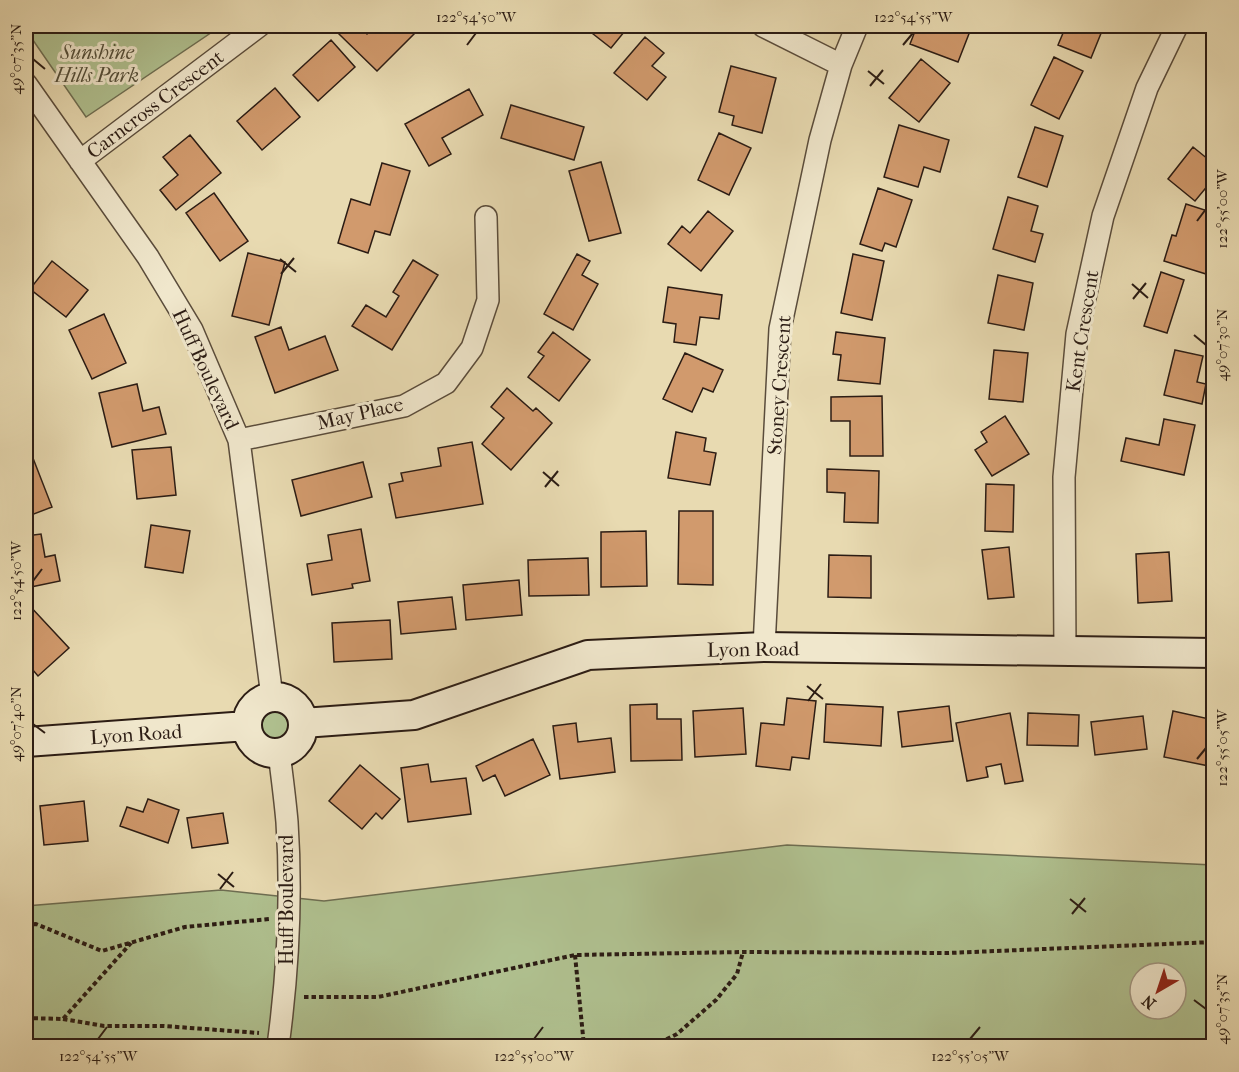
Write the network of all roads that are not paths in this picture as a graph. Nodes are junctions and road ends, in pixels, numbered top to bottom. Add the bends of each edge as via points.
1 (259, 26) edge
2 (763, 26) edge
3 (858, 26) edge
4 (1177, 26) edge
5 (841, 65) junction
6 (26, 84) edge
7 (80, 161) junction
8 (486, 216) dead end
9 (239, 440) junction
10 (764, 647) junction
11 (1065, 652) junction
12 (1214, 653) edge
13 (272, 697) junction
14 (303, 723) junction
15 (247, 726) junction
16 (26, 742) edge
17 (279, 753) junction
18 (279, 1041) edge

1 - 7 street, Carncross Crescent
2 - 5 street
3 - 5 street, Stoney Crescent
4 - 11 street, Kent Crescent via 1147,88 1103,216 1077,334 1064,477
5 - 10 street, Stoney Crescent via 820,140 780,329
6 - 7 street, Huff Boulevard
7 - 9 street, Huff Boulevard via 148,257 192,330
8 - 9 street, May Place via 488,300 472,348 446,382 404,406
9 - 13 street, Huff Boulevard
10 - 11 street, Lyon Road
10 - 14 street, Lyon Road via 588,655 414,715
11 - 12 street, Lyon Road
13 - 14 street via 289,701
13 - 15 street via 255,705
14 - 17 street via 298,742
15 - 16 street, Lyon Road
15 - 17 street via 256,747
17 - 18 street, Huff Boulevard via 287,822 288,918

